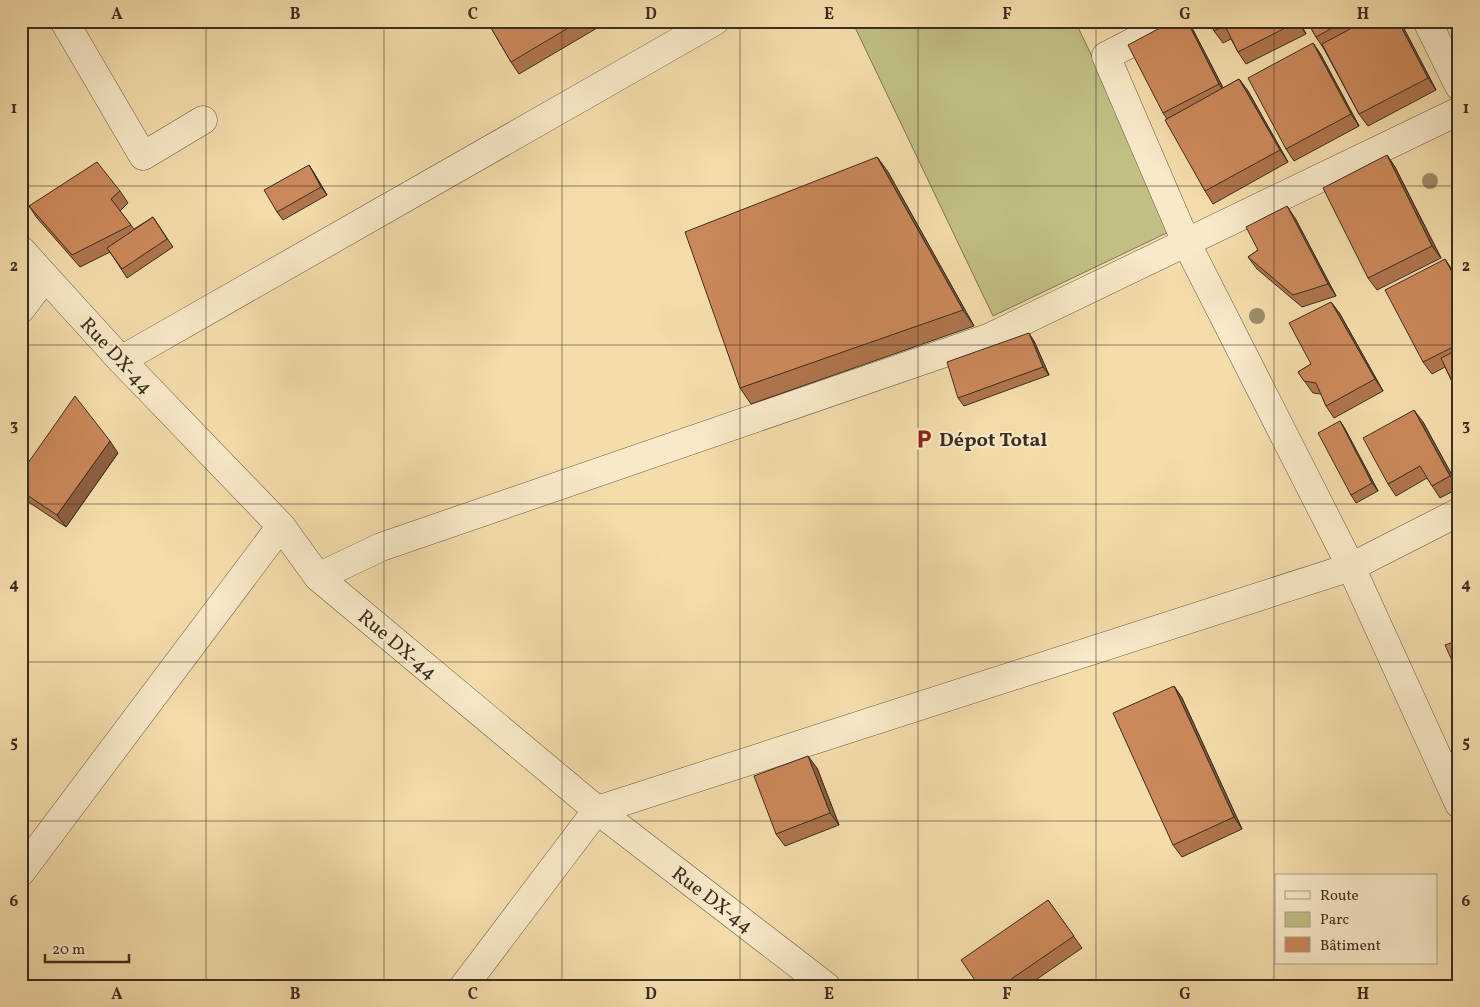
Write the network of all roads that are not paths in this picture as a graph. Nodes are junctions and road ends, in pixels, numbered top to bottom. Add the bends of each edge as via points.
1 (64, 21) edge
2 (715, 21) edge
3 (1174, 21) edge
4 (1427, 21) edge
5 (1459, 86) edge
6 (1459, 111) edge
7 (203, 120) dead end
8 (1186, 242) junction
9 (21, 250) edge
10 (45, 277) junction
11 (21, 309) edge
12 (121, 360) junction
13 (1459, 512) edge
14 (281, 526) junction
15 (1351, 567) junction
16 (318, 577) junction
17 (1449, 753) edge
18 (1459, 804) edge
19 (597, 810) junction
20 (21, 872) edge
21 (464, 986) edge
22 (826, 986) edge

1 - 7 street via 143,156
2 - 12 street
3 - 8 street via 1106,56
4 - 5 street
6 - 8 street
8 - 15 street
8 - 16 street via 988,338 381,547
9 - 10 street, Rue DX-44
10 - 11 street
10 - 12 street, Rue DX-44
12 - 14 street, Rue DX-44
13 - 15 street
14 - 16 street, Rue DX-44
14 - 20 street
15 - 17 street
15 - 19 street
16 - 19 street, Rue DX-44
17 - 18 street
19 - 21 street
19 - 22 street, Rue DX-44

